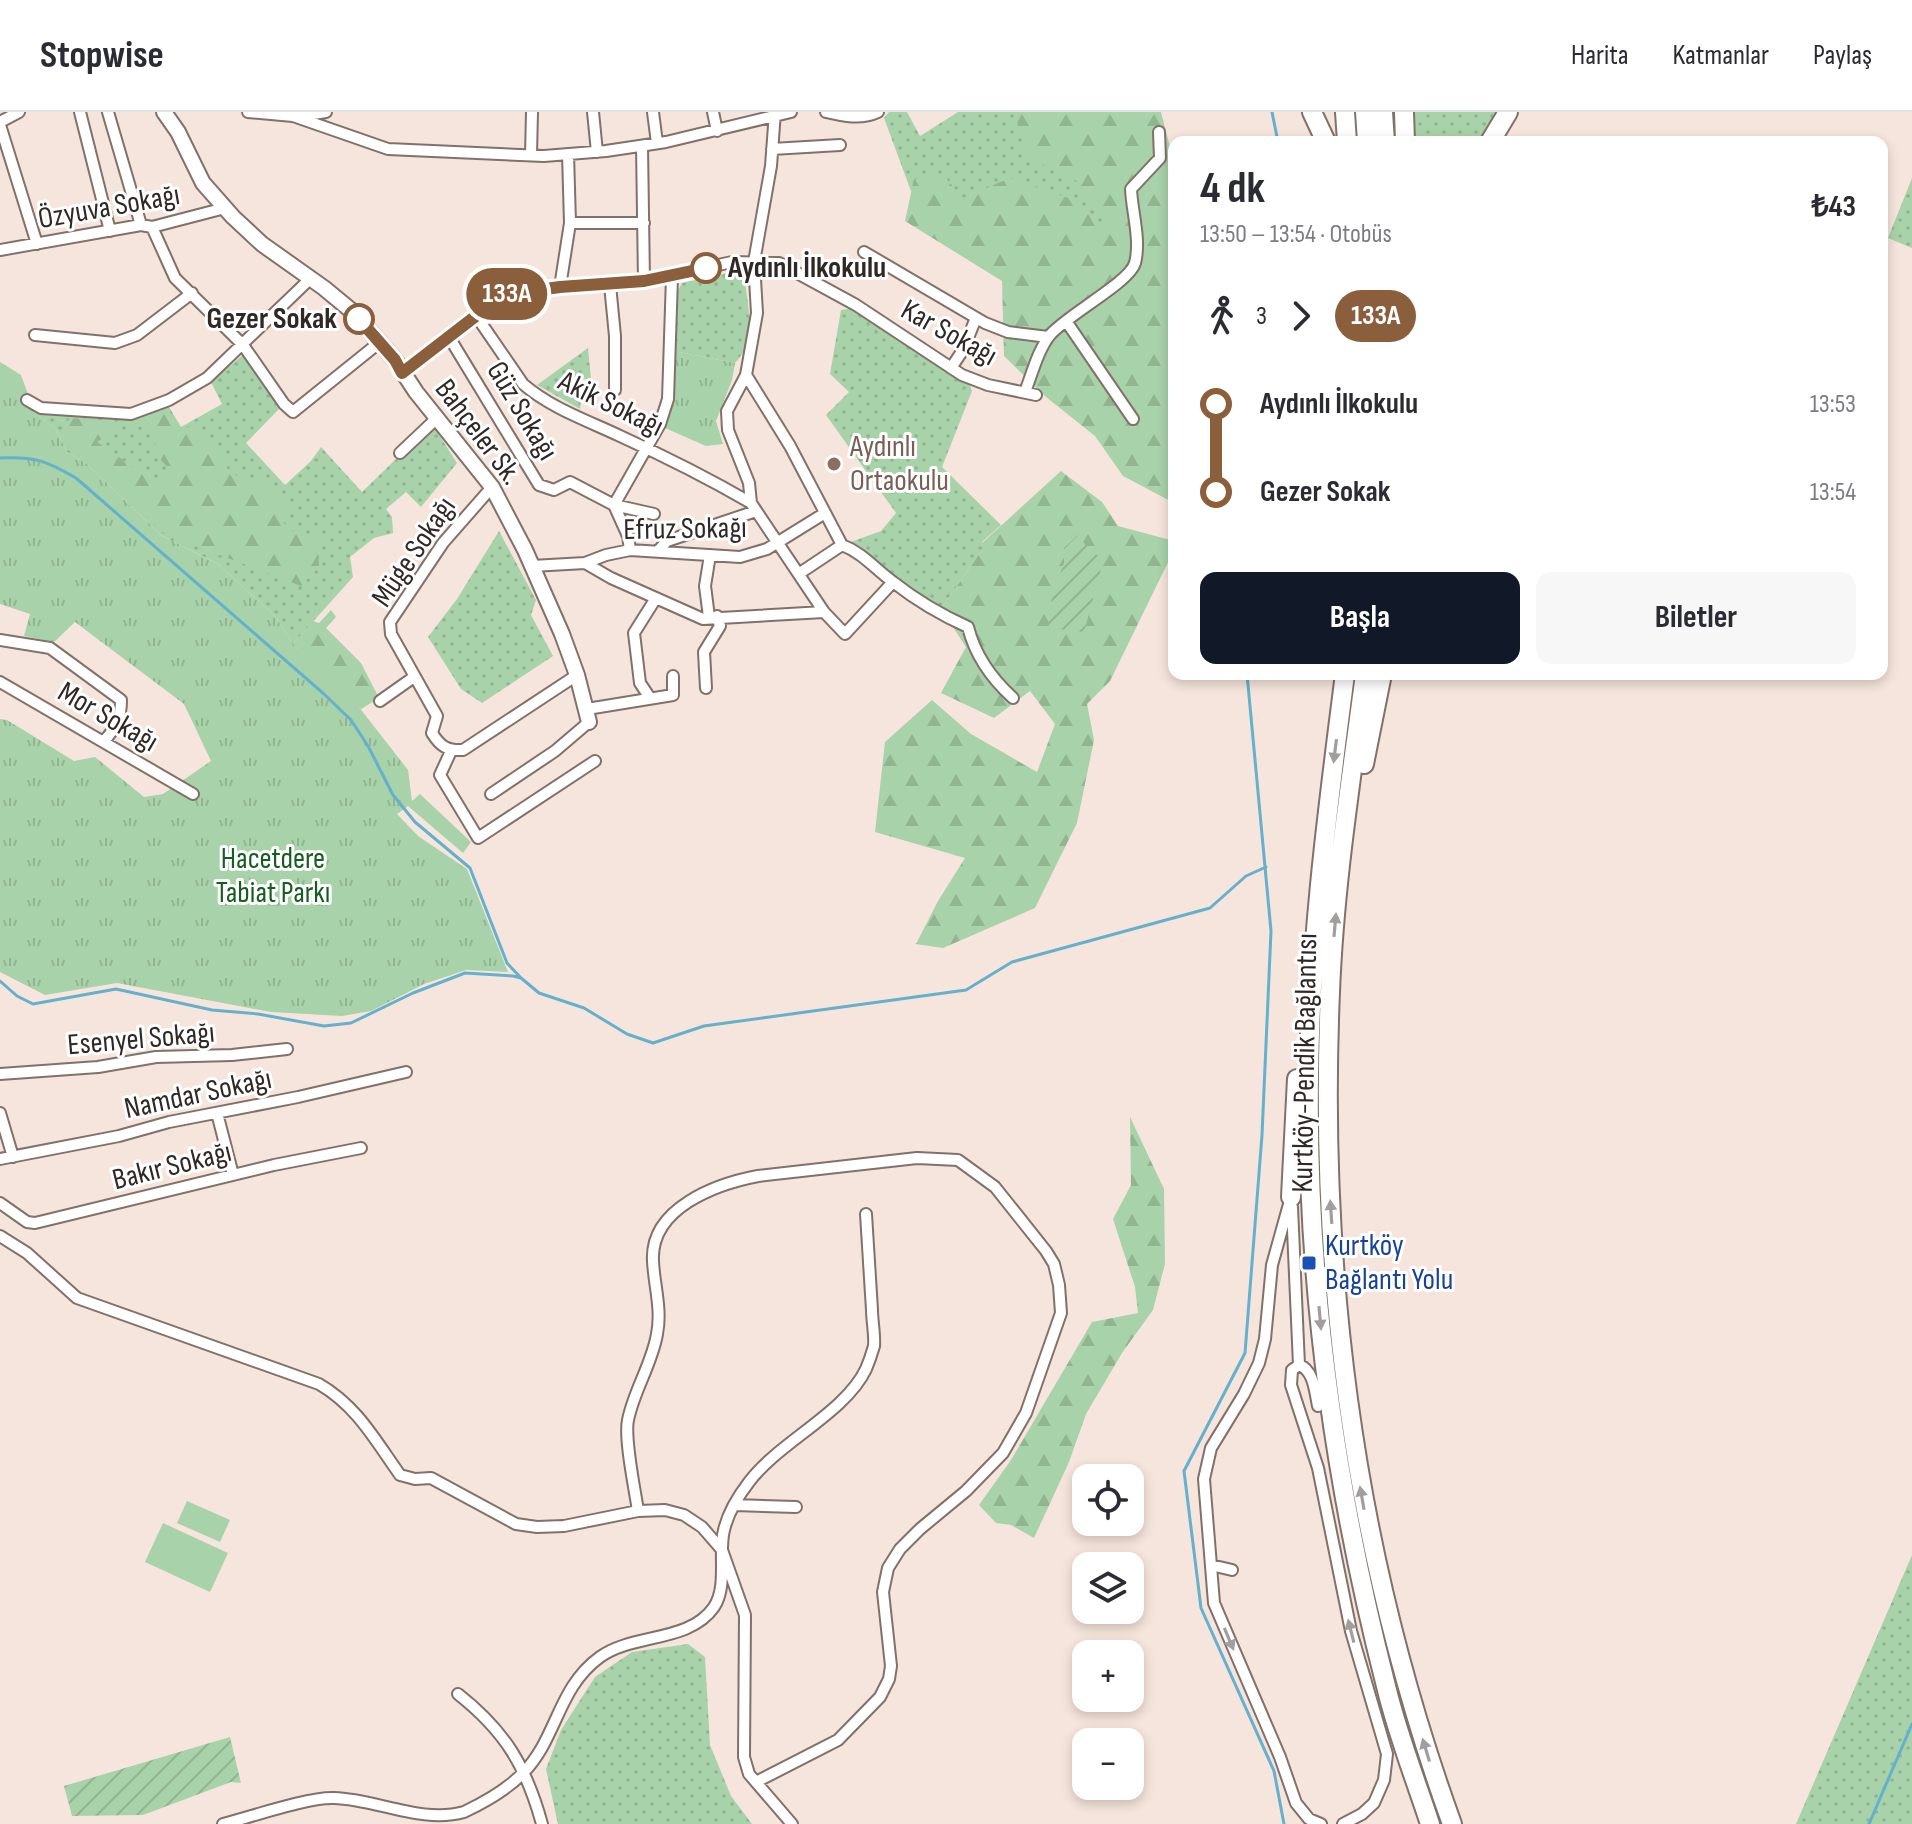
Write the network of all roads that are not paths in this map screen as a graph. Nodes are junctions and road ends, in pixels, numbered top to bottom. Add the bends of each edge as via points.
1 (19, 112) edge
2 (80, 112) edge
3 (108, 112) edge
4 (164, 112) edge
5 (248, 112) edge
6 (326, 112) edge
7 (532, 112) edge
8 (593, 112) edge
9 (653, 112) edge
10 (713, 112) edge
11 (791, 112) edge
12 (826, 112) edge
13 (878, 112) edge
14 (1312, 112) edge
15 (1345, 112) edge
16 (1365, 112) edge
17 (1383, 112) edge
18 (1404, 112) edge
19 (1508, 112) edge
20 (293, 114) edge
21 (775, 114) edge
22 (0, 124) edge
23 (717, 131) junction
24 (1159, 132) dead end
25 (1323, 136) edge
26 (1347, 136) edge
27 (1367, 136) edge
28 (1385, 136) edge
29 (1405, 136) edge
30 (1494, 136) edge
31 (657, 143) junction
32 (840, 145) dead end
33 (642, 146) junction
34 (772, 149) junction
35 (597, 152) junction
36 (568, 154) junction
37 (531, 155) junction
38 (225, 208) junction
39 (570, 223) junction
40 (644, 223) junction
41 (147, 226) junction
42 (110, 231) junction
43 (37, 244) junction
44 (0, 250) edge
45 (864, 252) dead end
46 (754, 262) junction
47 (672, 277) junction
48 (311, 278) junction
49 (644, 281) junction
50 (610, 285) junction
51 (560, 287) junction
52 (192, 293) junction
53 (477, 317) junction
54 (976, 318) junction
55 (1066, 321) junction
56 (35, 335) dead end
57 (449, 337) junction
58 (1048, 337) junction
59 (380, 342) junction
60 (243, 345) junction
61 (951, 368) junction
62 (402, 373) junction
63 (746, 375) junction
64 (615, 390) dead end
65 (27, 400) dead end
66 (437, 418) junction
67 (1133, 419) dead end
68 (647, 449) junction
69 (400, 453) dead end
70 (492, 487) junction
71 (614, 505) junction
72 (754, 507) junction
73 (825, 513) junction
74 (654, 514) dead end
75 (779, 542) junction
76 (842, 545) junction
77 (630, 550) junction
78 (658, 551) junction
79 (710, 555) junction
80 (585, 563) junction
81 (532, 566) junction
82 (800, 573) junction
83 (893, 582) junction
84 (656, 598) junction
85 (824, 612) junction
86 (713, 617) junction
87 (0, 640) edge
88 (577, 675) junction
89 (673, 676) dead end
90 (414, 677) junction
91 (1344, 680) edge
92 (1364, 680) edge
93 (1381, 680) edge
94 (0, 682) edge
95 (706, 688) dead end
96 (650, 698) junction
97 (1013, 698) dead end
98 (380, 701) dead end
99 (588, 716) junction
100 (104, 741) junction
101 (451, 751) junction
102 (595, 761) dead end
103 (193, 794) dead end
104 (491, 794) dead end
105 (1341, 864) junction
106 (1316, 947) junction
107 (287, 1049) dead end
108 (406, 1072) dead end
109 (0, 1074) edge
110 (0, 1113) edge
111 (217, 1113) junction
112 (361, 1148) dead end
113 (13, 1157) junction
114 (0, 1159) edge
115 (233, 1175) junction
116 (1291, 1197) junction
117 (0, 1203) edge
118 (866, 1214) dead end
119 (0, 1236) edge
120 (1271, 1275) junction
121 (1294, 1279) junction
122 (1299, 1365) junction
123 (1318, 1406) joint
124 (735, 1505) junction
125 (796, 1507) dead end
126 (638, 1511) junction
127 (722, 1550) junction
128 (1211, 1565) junction
129 (1232, 1570) dead end
130 (458, 1694) dead end
131 (1412, 1770) junction
132 (524, 1773) junction
133 (756, 1782) junction
134 (223, 1824) edge
135 (542, 1824) edge
136 (792, 1824) edge
137 (1321, 1824) edge
138 (1343, 1824) edge
139 (1430, 1824) edge
140 (1452, 1824) edge

1 - 22 street
2 - 42 street
3 - 41 street
4 - 38 street, Bahçeler Sk. via 203,183
5 - 20 street
6 - 20 street
7 - 37 street
8 - 35 street
9 - 31 street
10 - 23 street
11 - 21 street
12 - 13 street via 848,117
14 - 25 highway
15 - 26 highway
16 - 27 highway
17 - 28 highway
18 - 29 highway
19 - 30 highway
20 - 37 street via 388,149
21 - 23 street
21 - 34 street
22 - 43 street
23 - 31 street
24 - 55 street via 1160,158 1131,189 1135,266
31 - 33 street
32 - 34 street
33 - 35 street
33 - 40 street
34 - 46 street
35 - 36 street
36 - 37 street
36 - 39 street
38 - 41 street, Özyuva Sokağı
38 - 48 street, Bahçeler Sk. via 262,244
39 - 40 street
39 - 51 street
40 - 49 street
41 - 42 street, Özyuva Sokağı
41 - 52 street via 175,278
42 - 43 street, Özyuva Sokağı
43 - 44 street, Özyuva Sokağı
45 - 54 street
46 - 47 street, Kar Sokağı
46 - 61 street, Kar Sokağı via 779,263 799,273
46 - 63 street via 757,313
47 - 49 street, Kar Sokağı
47 - 68 street via 668,399
48 - 59 street, Bahçeler Sk.
48 - 60 street
49 - 50 street, Kar Sokağı
50 - 51 street, Kar Sokağı
50 - 64 street
51 - 53 street, Kar Sokağı via 503,295
52 - 56 street via 137,335 115,343
52 - 60 street
53 - 57 street, Kar Sokağı
53 - 68 street, Akik Sokağı via 532,392
54 - 58 street via 1008,332
54 - 61 street
55 - 58 street
55 - 67 street
57 - 62 street, Kar Sokağı
57 - 71 street, Güz Sokağı via 539,485 554,490 570,482
58 - 61 street, Kar Sokağı via 1031,393 988,385
59 - 60 street via 293,412
59 - 62 street, Bahçeler Sk.
60 - 65 street via 207,378 131,414 41,408
62 - 66 street, Bahçeler Sk.
63 - 72 street via 727,411 728,430
63 - 73 street
66 - 69 street
66 - 70 street, Bahçeler Sk.
68 - 71 street
68 - 72 street, Akik Sokağı
70 - 81 street, Bahçeler Sk.
70 - 90 street, Müge Sokağı via 443,543 390,622
71 - 74 street, Güz Sokağı
71 - 77 street
72 - 75 street
72 - 78 street via 667,541
73 - 75 street, Efruz Sokağı
73 - 76 street
75 - 79 street, Efruz Sokağı via 740,557
75 - 82 street
76 - 82 street
76 - 83 street via 859,552
77 - 78 street, Efruz Sokağı
77 - 80 street, Efruz Sokağı
78 - 79 street, Efruz Sokağı
79 - 86 street via 705,586
80 - 81 street, Efruz Sokağı
80 - 84 street
81 - 88 street, Bahçeler Sk.
82 - 85 street
83 - 85 street via 845,634
83 - 97 street via 968,627 994,681
84 - 86 street via 690,615
84 - 96 street via 634,633 640,683
85 - 86 street
86 - 95 street via 720,626 704,652
87 - 100 street via 50,648 121,700 121,714
88 - 99 street, Bahçeler Sk.
88 - 101 street via 463,750
89 - 96 street via 673,695
90 - 98 street
90 - 101 street, Müge Sokağı via 437,716 432,733
91 -> 106 highway, Kurtköy-Pendik Bağlantısı
92 - 105 highway, Kurtköy-Pendik Bağlantısı
93 - 105 highway
94 - 100 street, Mor Sokağı
96 - 99 street
99 - 104 street via 555,751
100 - 103 street, Mor Sokağı
101 - 102 street via 440,775 478,838
140 -> 105 highway, Kurtköy-Pendik Bağlantısı via 1407,1690 1363,1503 1348,1406 1328,1168 1330,990
106 - 116 highway via 1300,995
106 -> 131 highway, Kurtköy-Pendik Bağlantısı via 1310,1178 1324,1360 1347,1516 1386,1688
107 - 109 street, Esenyel Sokağı
108 - 111 street, Namdar Sokağı
110 - 113 street
111 - 113 street, Namdar Sokağı
111 - 115 street
112 - 115 street, Bakır Sokağı
113 - 114 street, Namdar Sokağı
115 - 117 street, Bakır Sokağı via 35,1223
116 - 120 street
116 - 121 street
118 - 124 street via 874,1345 865,1371 842,1399 768,1461
119 - 126 street via 77,1298 340,1396 400,1475 431,1478 516,1524 564,1526
120 - 121 street
120 - 128 street via 1259,1363 1206,1464
121 - 122 street
122 - 123 street via 1310,1373
138 -> 122 street via 1374,1803 1387,1754 1351,1631 1313,1446 1291,1385 1292,1370
123 - 131 highway via 1373,1674 1391,1733
124 - 125 street
124 - 127 street
126 - 127 street via 684,1515
126 - 133 street via 627,1424 658,1329 652,1257 668,1217 689,1201 758,1176 917,1158 958,1160 995,1187 1054,1264 1061,1313 1016,1433 986,1472 920,1529 888,1568 883,1592 891,1666 880,1697 835,1743
127 - 132 street via 719,1596 713,1608 677,1631 622,1645 600,1657 565,1697
127 - 133 street via 745,1615 744,1757
128 - 129 street
128 -> 137 street via 1214,1603 1296,1803
130 - 132 street via 507,1740
131 - 139 highway, Kurtköy-Pendik Bağlantısı
132 - 134 street via 448,1818 336,1798
132 - 135 street
133 - 136 street

